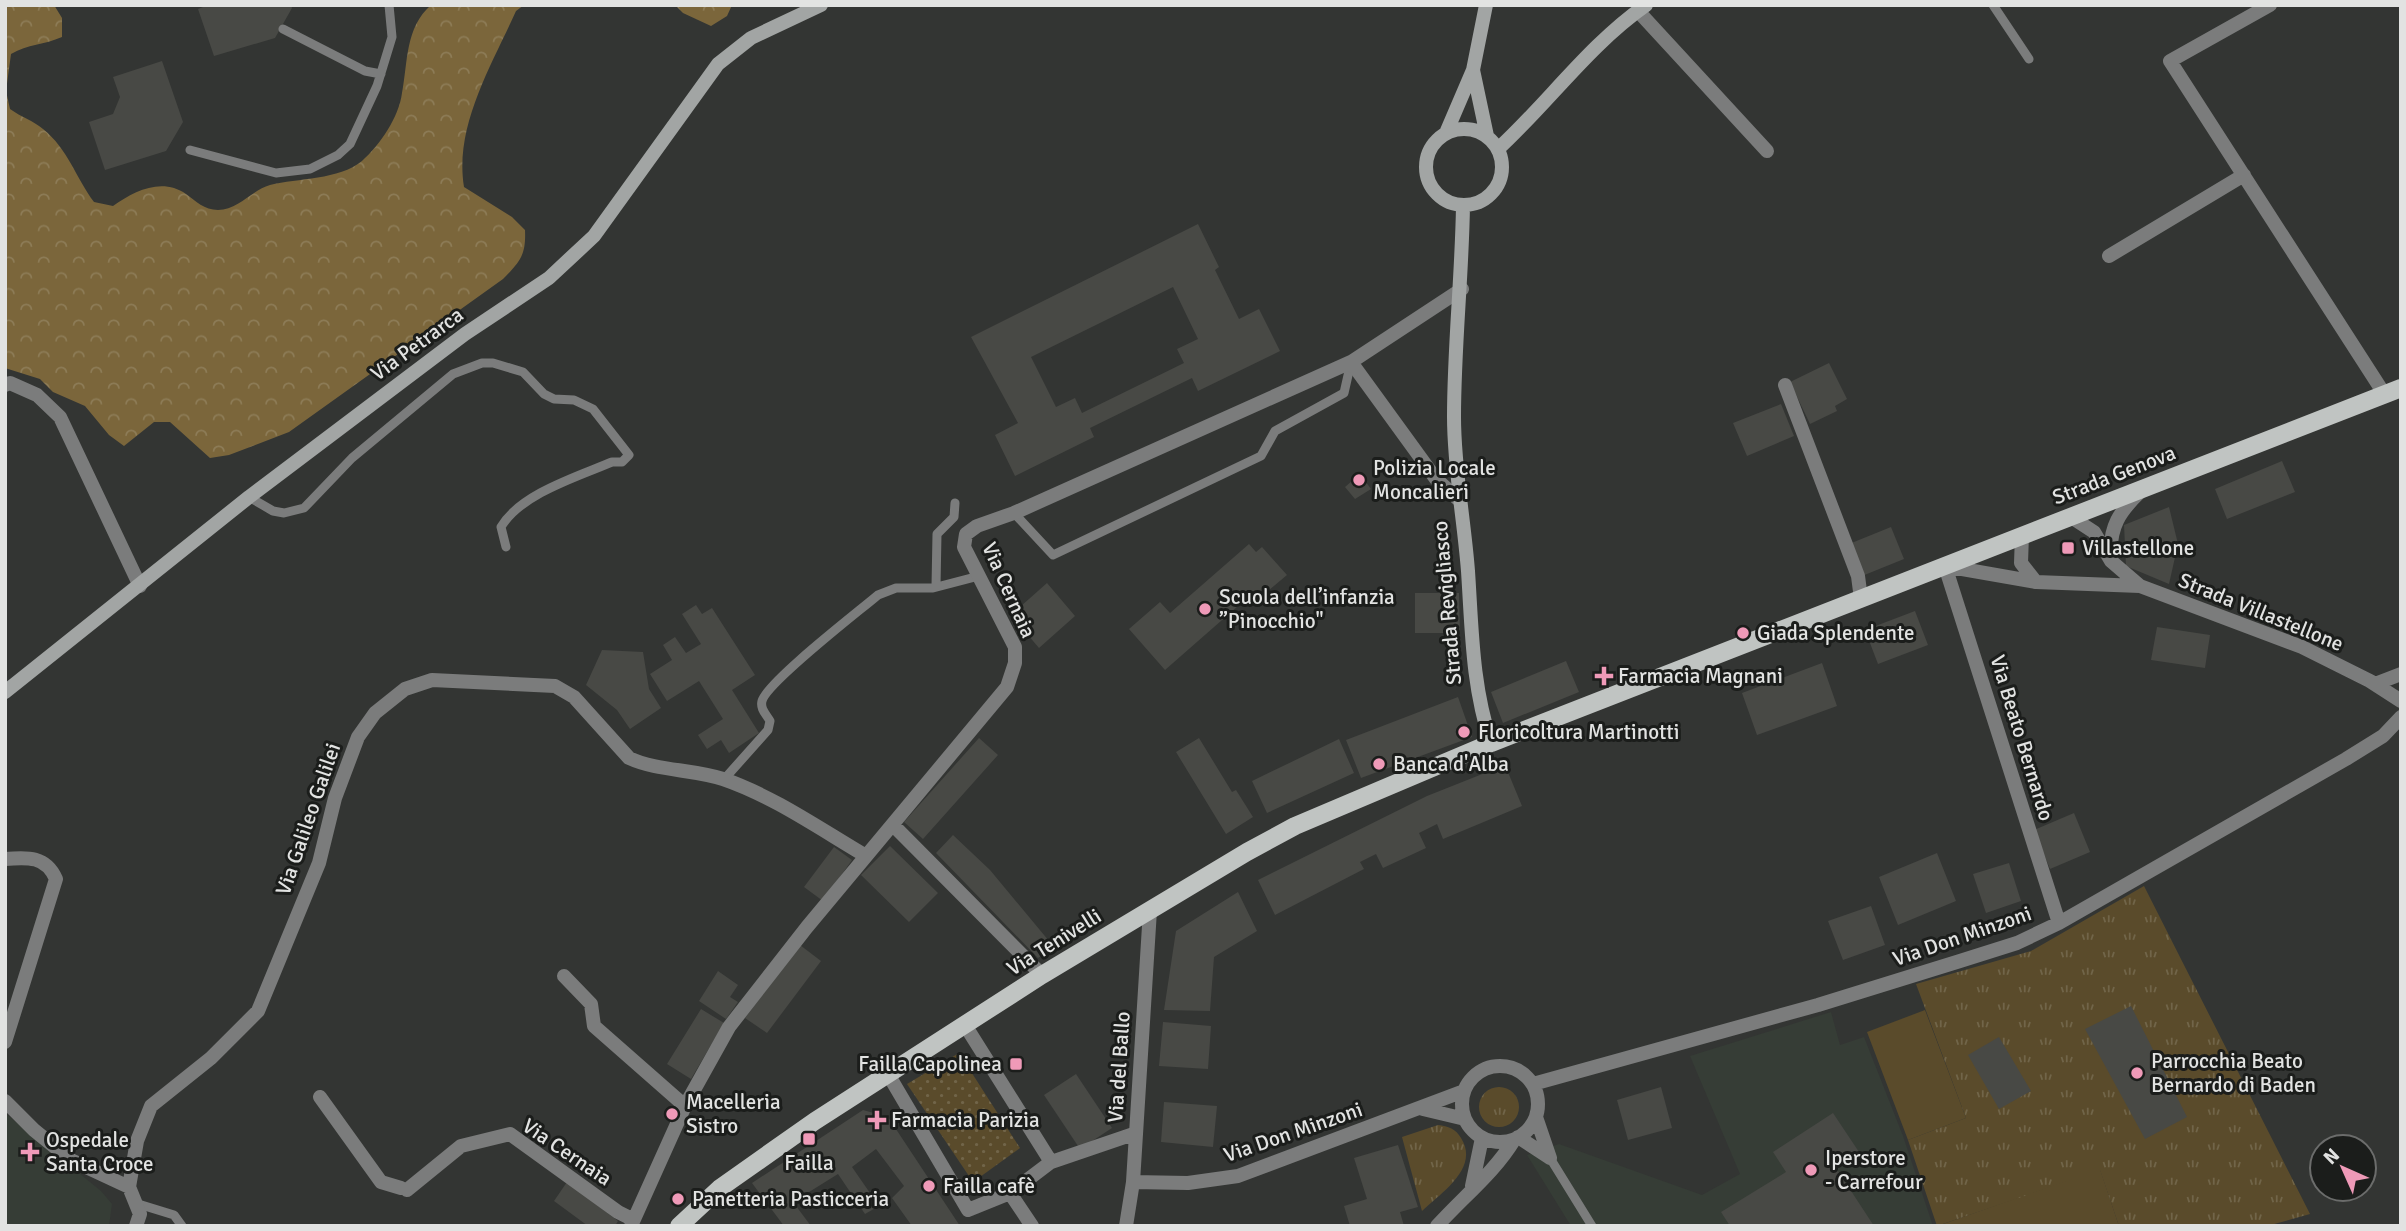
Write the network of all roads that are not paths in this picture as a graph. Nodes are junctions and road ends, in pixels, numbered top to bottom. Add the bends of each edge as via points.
1 (389, 5) edge
2 (821, 5) edge
3 (1486, 5) edge
4 (1993, 5) edge
5 (2270, 5) edge
6 (1642, 8) edge
7 (283, 29) dead end
8 (2029, 59) dead end
9 (1473, 71) junction
10 (381, 74) junction
11 (1446, 133) junction
12 (1487, 136) junction
13 (1498, 149) junction
14 (190, 150) dead end
15 (1767, 151) dead end
16 (2244, 175) junction
17 (1463, 205) junction
18 (2109, 256) dead end
19 (1462, 289) junction
20 (1351, 362) junction
21 (5, 384) edge
22 (1785, 385) dead end
23 (2393, 392) edge
24 (2145, 487) junction
25 (249, 497) junction
26 (1458, 499) junction
27 (955, 503) dead end
28 (1014, 513) junction
29 (2071, 517) junction
30 (2022, 535) junction
31 (506, 547) dead end
32 (2111, 561) junction
33 (1945, 566) junction
34 (979, 576) junction
35 (2036, 582) junction
36 (140, 586) junction
37 (936, 586) junction
38 (2140, 586) junction
39 (1861, 599) junction
40 (2401, 674) edge
41 (2375, 684) junction
42 (5, 692) edge
43 (2401, 701) edge
44 (2401, 717) edge
45 (1487, 745) junction
46 (726, 778) junction
47 (893, 825) junction
48 (866, 856) junction
49 (5, 859) edge
50 (1150, 910) junction
51 (2059, 923) junction
52 (1042, 975) junction
53 (564, 976) dead end
54 (965, 1025) junction
55 (5, 1042) edge
56 (888, 1074) junction
57 (1534, 1084) junction
58 (1464, 1091) junction
59 (320, 1097) dead end
60 (5, 1101) edge
61 (685, 1106) junction
62 (1422, 1109) junction
63 (1536, 1117) junction
64 (1465, 1119) junction
65 (1136, 1133) junction
66 (1482, 1138) junction
67 (1516, 1139) junction
68 (1550, 1157) junction
69 (1051, 1162) junction
70 (1133, 1182) junction
71 (129, 1187) junction
72 (1472, 1187) junction
73 (1010, 1193) junction
74 (135, 1203) junction
75 (632, 1222) edge
76 (136, 1226) edge
77 (182, 1226) edge
78 (679, 1226) edge
79 (1032, 1226) edge
80 (1126, 1226) edge
81 (1437, 1226) edge
82 (1592, 1226) edge

1 - 10 lane via 392,37
2 - 25 street, Via Petrarca via 751,38 718,64 594,236 549,278 465,334
3 - 9 street
4 - 8 lane
5 - 16 street, Strada Genova via 2170,61
6 - 13 street via 1569,72 1530,120
6 - 15 street
7 - 10 lane via 365,71
9 - 11 street
9 - 12 street
10 - 14 lane via 350,144 310,169 276,173
11 - 12 street via 1467,128
11 - 17 street via 1429,151 1426,176 1439,197
12 - 13 street
13 - 17 street via 1503,171 1500,182 1485,200
16 - 18 street
16 - 23 street, Strada Genova
17 - 19 street, Strada Revigliasco
19 - 20 street, Via Cernaia
19 - 26 street, Strada Revigliasco via 1454,417
20 - 26 street via 1436,479
20 - 28 street, Via Cernaia
20 - 28 lane via 1344,393 1275,431 1261,456 1053,555
21 - 36 street via 37,395 60,417
22 - 39 street via 1858,576
23 - 24 main road, Strada Genova
24 - 29 main road, Strada Genova
24 - 32 street via 2115,522
25 - 31 lane via 273,511 304,508 352,458 453,374 493,363 523,372 554,399 574,400 593,409 629,455 622,462 552,486 506,518 501,527
25 - 36 street, Via Petrarca
26 - 45 street, Strada Revigliasco via 1467,557 1476,690
27 - 37 lane via 954,517 937,534
28 - 34 street, Via Cernaia via 967,534 964,547
29 - 30 main road, Strada Genova
29 - 32 street, Strada Villastellone via 2094,532
30 - 33 main road, Strada Genova
30 - 35 street via 2021,563
32 - 38 street, Strada Villastellone
33 - 35 street, Strada Villastellone
33 - 39 main road, Strada Genova
33 - 51 street, Via Beato Bernardo
34 - 37 lane
34 - 47 street, Via Cernaia via 1015,647 1007,687
35 - 38 street, Strada Villastellone
36 - 42 street, Via Petrarca
37 - 46 lane via 896,588 878,595 782,678 763,698 768,730
38 - 41 street, Strada Villastellone via 2302,647
39 - 45 main road, Strada Genova
40 - 41 street
41 - 43 street, Strada Villastellone
44 - 51 street, Via Don Minzoni via 2383,736 2346,759
45 - 50 main road, Via Tenivelli via 1295,827
46 - 48 street, Via Galileo Galilei
46 - 71 street, Via Galileo Galilei via 628,758 574,697 555,686 432,680 405,689 375,713 358,737 335,798 319,863 258,1011 211,1058 152,1106 137,1141
47 - 48 street, Via Cernaia
47 - 52 street
48 - 61 street, Via Cernaia via 729,1027
49 - 55 street via 36,858 50,867 56,879
50 - 52 main road, Via Tenivelli
50 - 65 street, Via del Ballo
51 - 57 street, Via Don Minzoni via 2017,943 1934,970
52 - 54 main road, Via Tenivelli
53 - 61 street via 591,1004 594,1026
54 - 56 main road, Via Tenivelli
54 - 69 street
56 - 73 street via 968,1210
56 - 78 main road, Via Tenivelli via 720,1188
57 - 58 street via 1525,1074 1503,1065 1479,1072
57 - 63 street
58 - 62 street, Via Don Minzoni
58 - 64 street
59 - 75 street, Via Cernaia via 381,1182 404,1189 461,1146 510,1134
60 - 71 street via 71,1160
61 - 75 street, Via Cernaia
62 - 64 street
62 - 70 street, Via Don Minzoni via 1238,1176 1188,1183
63 - 67 street
63 - 68 street
64 - 66 street
65 - 69 street
65 - 70 street, Via del Ballo
66 - 67 street
66 - 72 street
67 - 68 street
67 - 72 street via 1499,1164
68 - 82 lane
69 - 73 street
70 - 80 street, Via del Ballo
71 - 74 street
72 - 81 street
73 - 79 street
74 - 76 street via 139,1214
74 - 77 lane via 174,1215

